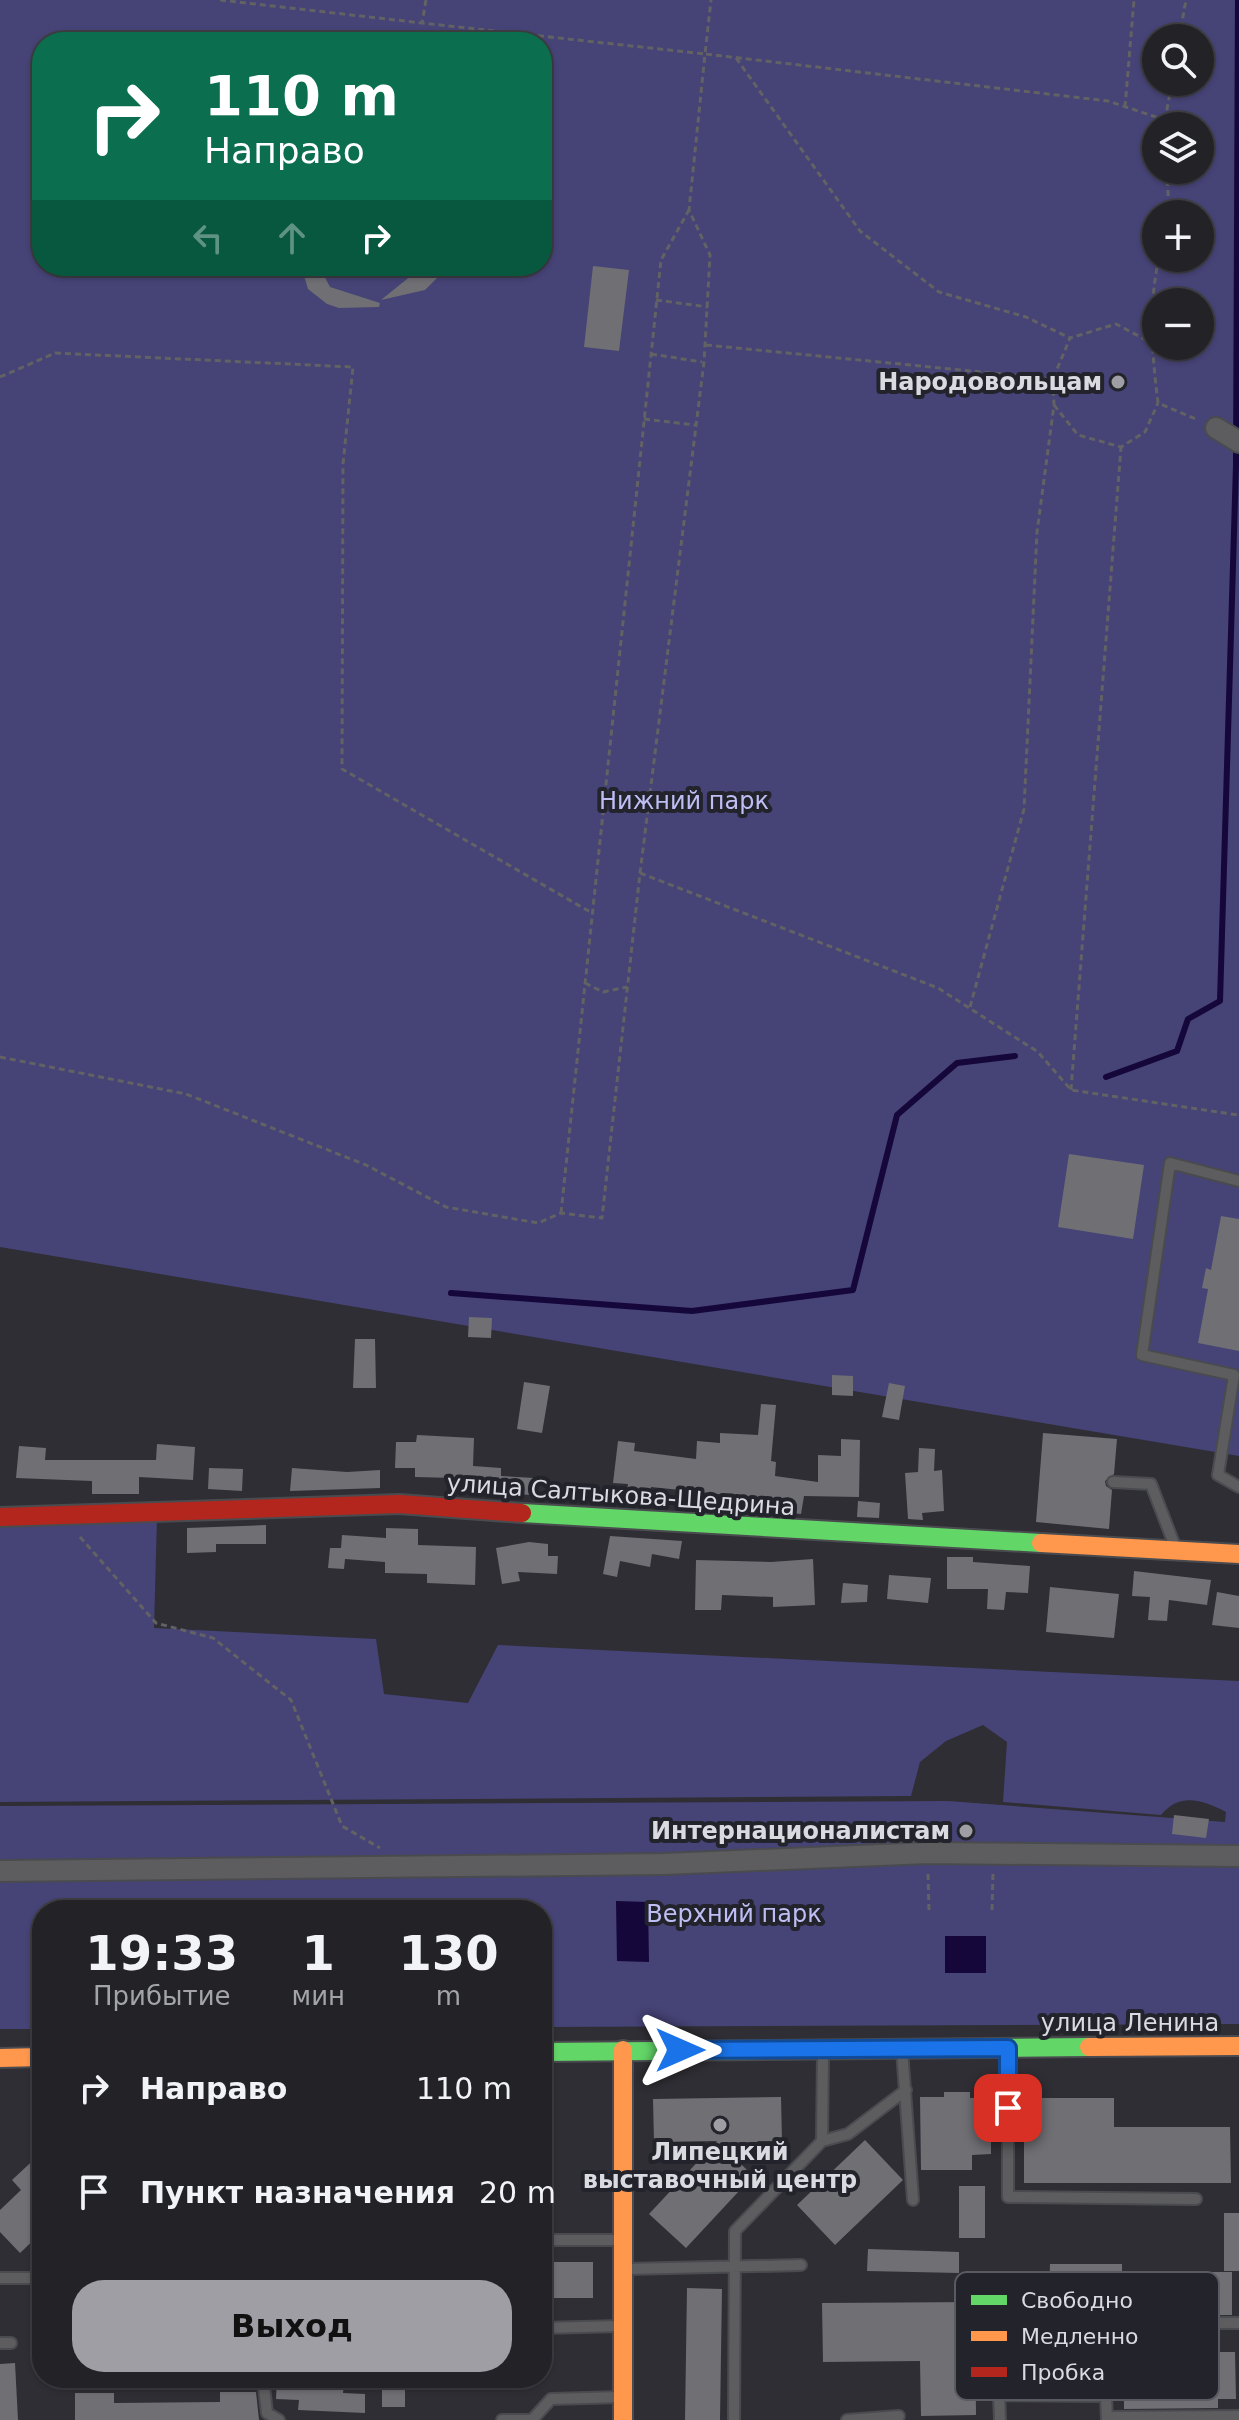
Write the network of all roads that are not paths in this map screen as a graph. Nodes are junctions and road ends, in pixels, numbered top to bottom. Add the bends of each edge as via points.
1 (1216, 428) road end
2 (1239, 442) edge
3 (1239, 1181) edge
4 (1236, 1376) edge
5 (1113, 1482) dead end
6 (1239, 1487) edge
7 (0, 1517) edge
8 (1177, 1551) junction
9 (1239, 1554) edge
10 (1239, 1856) edge
11 (0, 1871) edge
12 (1239, 2046) edge
13 (902, 2048) junction
14 (1008, 2048) junction
15 (823, 2049) junction
16 (623, 2050) junction
17 (552, 2052) edge
18 (32, 2057) edge
19 (0, 2058) edge
20 (906, 2090) junction
21 (822, 2141) junction
22 (1196, 2199) dead end
23 (913, 2200) dead end
24 (552, 2240) edge
25 (623, 2240) junction
26 (735, 2265) junction
27 (801, 2265) dead end
28 (623, 2269) junction
29 (0, 2278) edge
30 (32, 2278) edge
31 (1219, 2323) edge
32 (1239, 2323) edge
33 (623, 2326) junction
34 (552, 2328) edge
35 (264, 2388) edge
36 (623, 2397) junction
37 (999, 2400) edge
38 (899, 2416) dead end
39 (1239, 2416) edge
40 (1107, 2418) edge
41 (279, 2420) edge
42 (502, 2420) edge
43 (623, 2420) edge
44 (734, 2420) edge
45 (847, 2420) edge
46 (1000, 2420) edge

1 - 2 street
3 - 4 lane via 1170,1163 1142,1355
4 - 6 lane via 1218,1475
5 - 8 lane via 1151,1484
7 - 8 street, улица Салтыкова-Щедрина via 399,1504
8 - 9 street, улица Салтыкова-Щедрина
10 - 11 street via 927,1853 664,1864
12 - 14 street, улица Ленина
13 - 14 street, улица Ленина
13 - 15 street, улица Ленина
13 - 20 lane
14 - 22 lane via 1008,2197
15 - 16 street, улица Ленина
15 - 21 lane
16 - 17 street, улица Ленина
16 - 25 street
18 - 19 street
20 - 21 lane via 848,2134
20 - 23 lane
21 - 26 lane via 735,2231
24 - 25 lane
25 - 28 street
26 - 27 lane
26 - 28 lane
26 - 44 lane
28 - 33 street
29 - 30 lane
31 - 32 lane
33 - 34 lane
33 - 36 street
35 - 41 lane via 267,2413
36 - 42 lane via 551,2399 532,2420
36 - 43 street
37 - 46 lane
38 - 45 lane
39 - 40 lane

